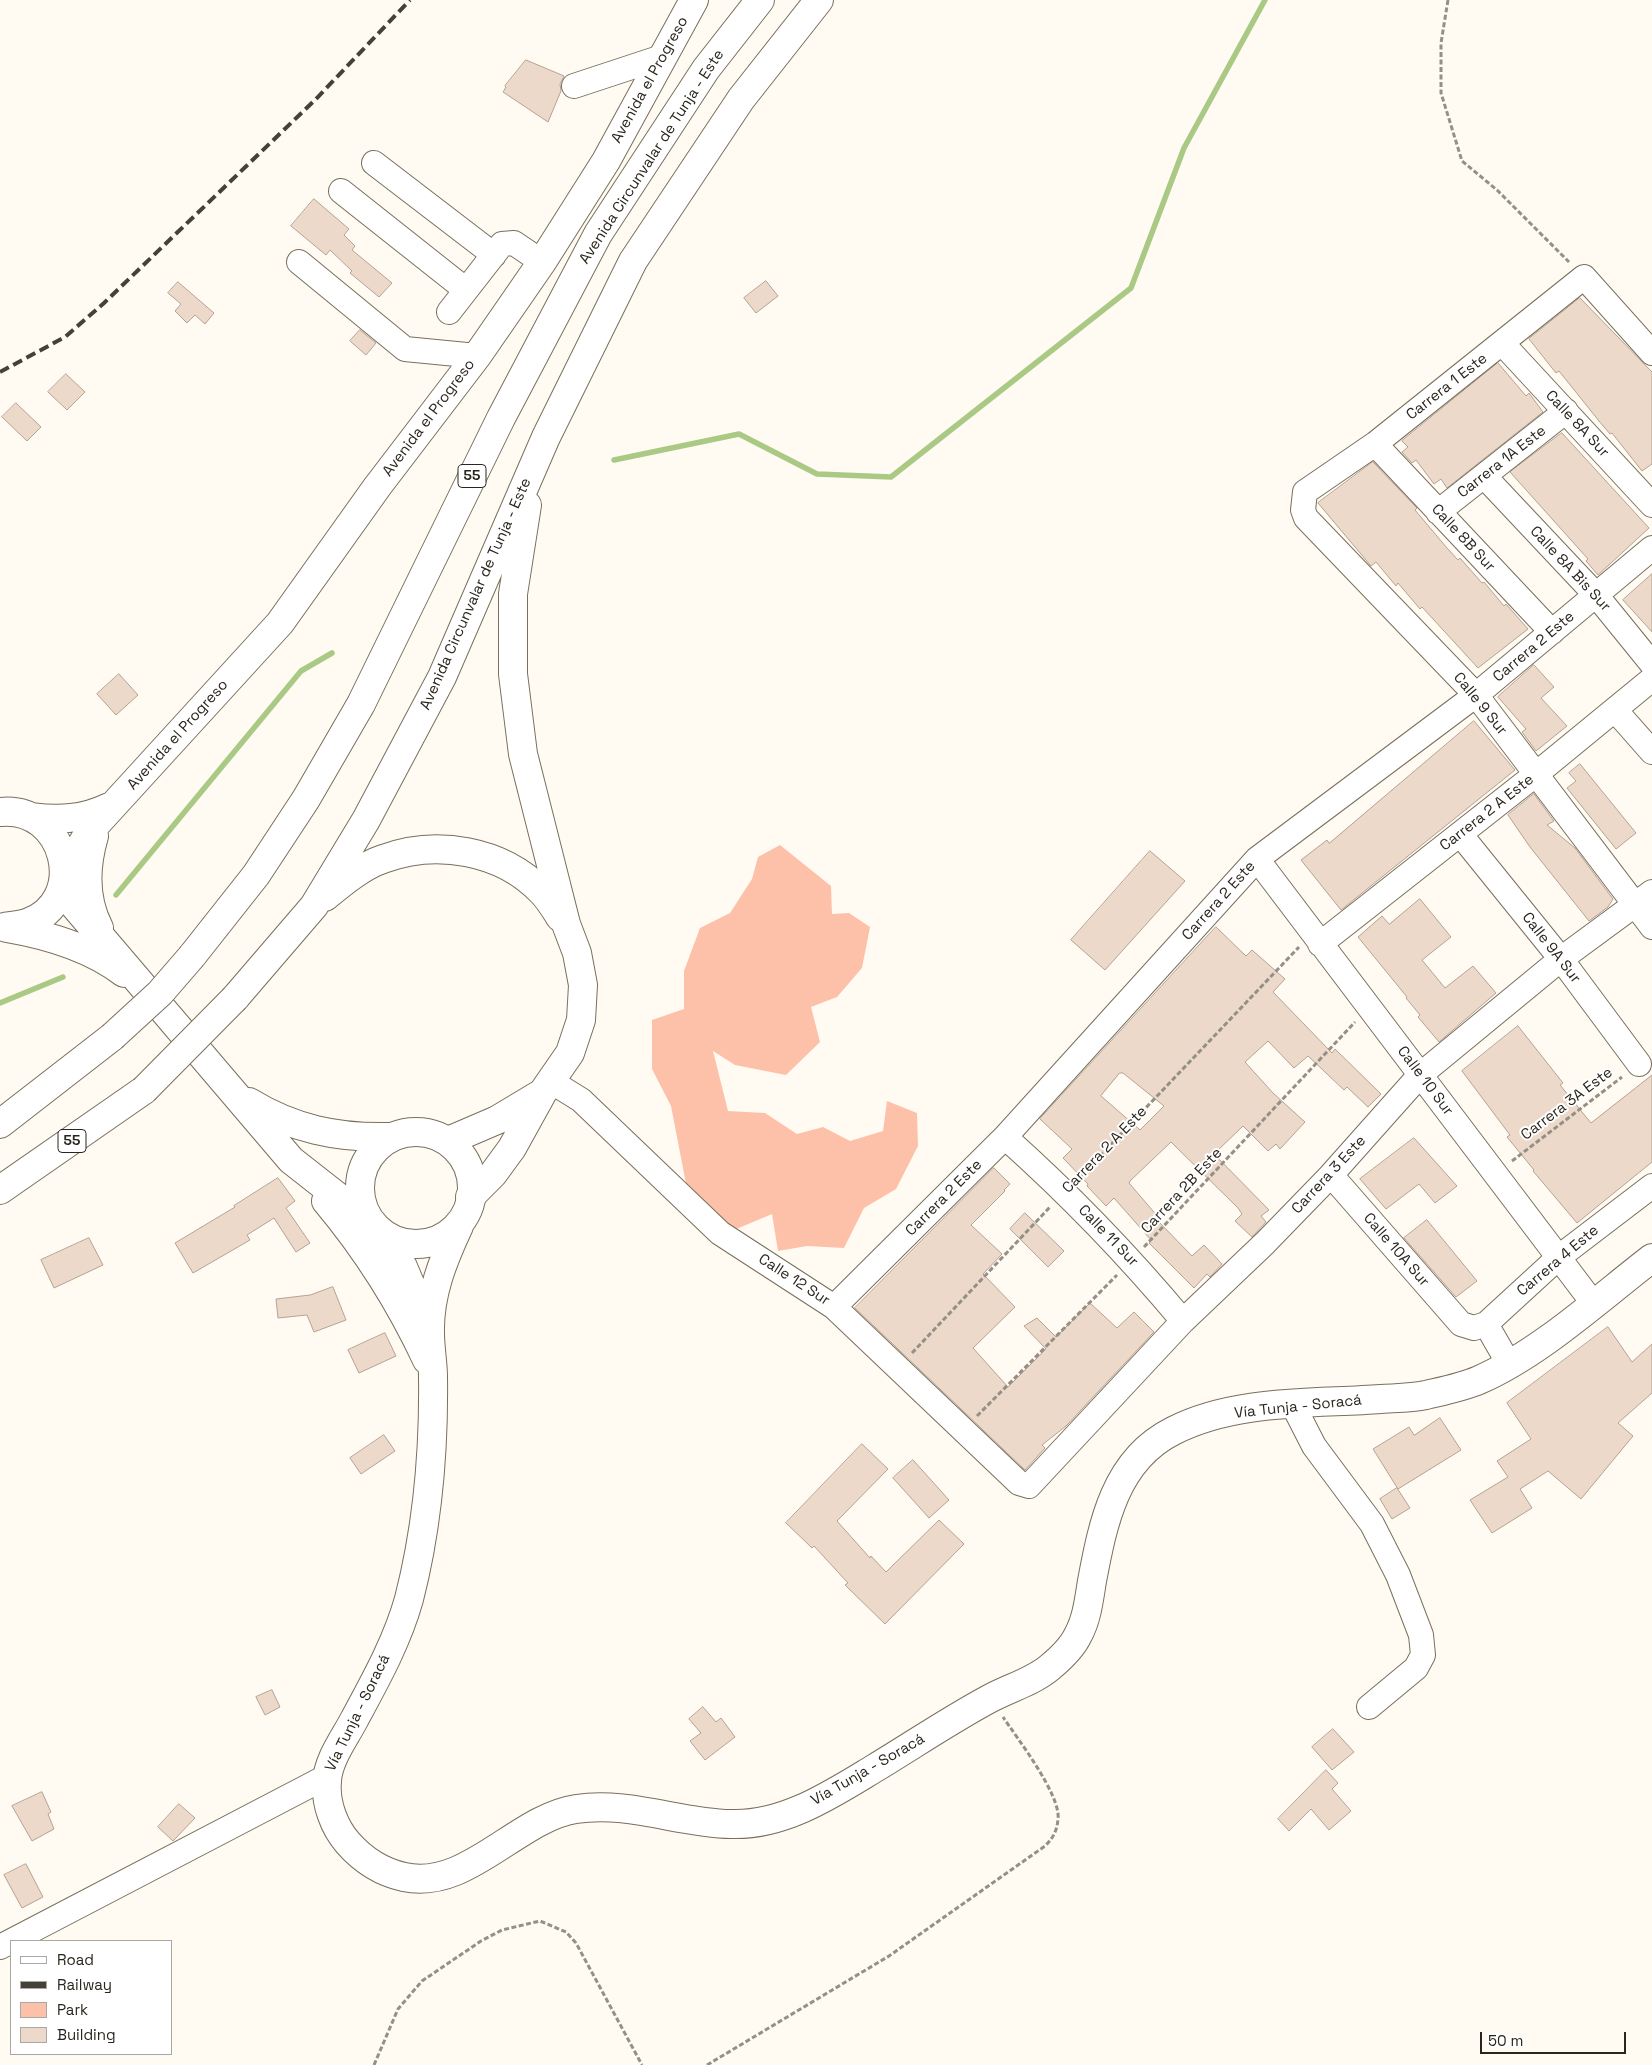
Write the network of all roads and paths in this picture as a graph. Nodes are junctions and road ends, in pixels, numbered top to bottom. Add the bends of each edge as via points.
1 (694, 0) edge
2 (760, 0) edge
3 (819, 0) edge
4 (1448, 0) edge
5 (665, 56) junction
6 (574, 86) dead end
7 (374, 163) dead end
8 (341, 191) dead end
9 (494, 255) junction
10 (299, 262) dead end
11 (542, 262) junction
12 (1584, 278) junction
13 (466, 290) junction
14 (449, 312) dead end
15 (1502, 343) junction
16 (1652, 353) edge
17 (477, 356) junction
18 (1566, 412) junction
19 (546, 437) junction
20 (1375, 444) junction
21 (1484, 476) junction
22 (1305, 492) joint
23 (1652, 505) edge
24 (1438, 512) junction
25 (1652, 548) edge
26 (1596, 595) junction
27 (1552, 632) junction
28 (1652, 664) edge
29 (1652, 679) edge
30 (1476, 695) junction
31 (1614, 710) junction
32 (1652, 752) edge
33 (1535, 775) junction
34 (111, 808) junction
35 (0, 812) edge
36 (32, 817) junction
37 (1460, 834) junction
38 (1257, 859) junction
39 (63, 882) junction
40 (1643, 899) edge
41 (314, 906) junction
42 (566, 924) junction
43 (2, 926) edge
44 (1652, 927) edge
45 (1317, 938) junction
46 (106, 941) junction
47 (1561, 959) junction
48 (147, 991) junction
49 (1369, 1007) junction
50 (1639, 1064) joint
51 (1420, 1075) junction
52 (547, 1087) junction
53 (232, 1091) junction
54 (0, 1124) edge
55 (388, 1137) junction
56 (1005, 1137) junction
57 (448, 1141) junction
58 (291, 1160) junction
59 (1496, 1173) junction
60 (1331, 1175) junction
61 (1652, 1186) edge
62 (0, 1190) edge
63 (1066, 1191) junction
64 (470, 1197) junction
65 (459, 1226) junction
66 (378, 1229) junction
67 (1559, 1257) junction
68 (1652, 1258) edge
69 (1132, 1260) junction
70 (1594, 1303) junction
71 (834, 1307) junction
72 (1183, 1320) junction
73 (1486, 1324) junction
74 (430, 1330) junction
75 (1510, 1364) junction
76 (898, 1368) junction
77 (434, 1375) junction
78 (1293, 1405) junction
79 (964, 1429) junction
80 (1029, 1486) joint
81 (991, 1698) junction
82 (1369, 1707) dead end
83 (326, 1777) junction
84 (13, 1940) edge
85 (374, 2065) edge
86 (642, 2065) edge
87 (707, 2065) edge

1 - 5 main road, Avenida el Progreso
2 - 54 main road, Avenida Circunvalar de Tunja - Este / 55, bridge via 706,69 598,234 501,418 361,704 306,799 256,875 160,993 112,1037
3 - 19 main road, Avenida Circunvalar de Tunja - Este / 55 via 741,99 633,261
4 - 12 path via 1441,43 1441,93 1462,161 1496,190
5 - 6 street
5 - 11 main road, Avenida el Progreso via 606,161
7 - 9 street
8 - 13 street
9 - 11 street via 502,244 514,243
9 - 13 street
10 - 17 street via 405,349
11 - 17 main road, Avenida el Progreso
12 - 15 street, Carrera 1 Este
12 - 16 street
13 - 14 street
15 - 18 street, Calle 8A Sur
15 - 20 street, Carrera 1 Este
17 - 34 main road, Avenida el Progreso via 377,487 280,623
18 - 21 street, Carrera 1A Este
18 - 23 street, Calle 8A Sur
19 - 41 main road, Avenida Circunvalar de Tunja - Este / 55 via 442,676 366,820
19 - 42 main road via 524,514 513,594 513,674 523,754
20 - 22 street, Carrera 1 Este
20 - 24 street, Calle 8B Sur
21 - 24 street, Carrera 1A Este
21 - 26 street, Calle 8A Bis Sur
22 - 30 street, Calle 9 Sur via 1303,510 1306,518
24 - 27 street, Calle 8B Sur
25 - 26 street, Carrera 2 Este
26 - 27 street, Carrera 2 Este
26 - 28 street, Calle 8A Bis Sur
27 - 30 street, Carrera 2 Este
29 - 31 street, Carrera 2 A Este
30 - 33 street, Calle 9 Sur
30 - 38 street, Carrera 2 Este
31 - 32 street
31 - 33 street, Carrera 2 A Este
33 - 37 street, Carrera 2 A Este
33 - 40 street, Calle 9 Sur
34 - 36 main road, Avenida el Progreso via 76,818
34 - 39 main road, Avenida el Progreso via 89,832
34 - 46 main road via 94,837 88,864 88,890 94,917
35 - 36 main road, Avenida el Progreso via 11,811
36 - 39 main road via 50,831 62,852
37 - 45 street, Carrera 2 A Este
37 - 47 street, Calle 9A Sur
38 - 45 street, Calle 10 Sur
38 - 56 street, Carrera 2 Este
39 - 43 main road, Avenida el Progreso via 48,910 28,923
39 - 46 main road, Vía Tunja - Soracá
40 - 44 street, Calle 9 Sur
40 - 47 street, Carrera 3 Este
41 - 42 main road via 344,882 382,859 424,849 468,851 508,866 542,891
41 - 62 main road, Avenida Circunvalar de Tunja - Este / 55, bridge via 235,998 144,1090
42 - 52 main road via 578,953 583,985 581,1020 570,1053
43 - 48 main road, Vía Tunja - Soracá via 43,934 81,948 115,966
45 - 49 street, Calle 10 Sur
45 - 63 path, Carrera 2 A Este
46 - 48 main road, Vía Tunja - Soracá
47 - 50 street, Calle 9A Sur
47 - 51 street, Carrera 3 Este
48 - 53 main road, Vía Tunja - Soracá
49 - 51 street, Calle 10 Sur
49 - 69 path, Carrera 2B Este
50 - 59 path, Carrera 3A Este
51 - 59 street, Calle 10 Sur
51 - 60 street, Carrera 3 Este
52 - 57 main road via 497,1120
52 - 64 main road via 512,1148
52 - 71 street, Calle 12 Sur via 581,1100 720,1233
53 - 55 main road, Vía Tunja - Soracá via 291,1123 322,1133
53 - 58 main road, Vía Tunja - Soracá
55 - 57 main road via 415,1132 429,1133
55 - 66 main road via 370,1154 360,1176 360,1200
56 - 63 street, Calle 11 Sur
56 - 71 street, Carrera 2 Este
57 - 64 main road via 463,1157 472,1177
58 - 66 main road, Vía Tunja - Soracá
58 - 77 main road via 372,1260 406,1316
59 - 67 street, Calle 10 Sur
60 - 72 street, Carrera 3 Este
60 - 73 street, Calle 10A Sur via 1462,1324 1474,1328
61 - 67 street, Carrera 4 Este
63 - 69 street, Calle 11 Sur
63 - 76 path, Carrera 2 A Este
64 - 65 main road via 467,1213
65 - 66 main road via 437,1241 411,1245
65 - 74 main road, Vía Tunja - Soracá via 441,1268
66 - 74 main road, Vía Tunja - Soracá via 407,1274
67 - 70 street, Calle 10 Sur
67 - 73 street, Carrera 4 Este
68 - 70 main road, Vía Tunja - Soracá
69 - 72 street, Calle 11 Sur
69 - 79 path, Carrera 2B Este
70 - 75 main road, Vía Tunja - Soracá via 1530,1353
71 - 76 street, Calle 12 Sur
72 - 80 street, Carrera 3 Este
73 - 75 street
74 - 77 main road, Vía Tunja - Soracá
75 - 78 main road, Vía Tunja - Soracá via 1477,1382 1421,1396
76 - 79 street, Calle 12 Sur
77 - 83 main road, Vía Tunja - Soracá via 427,1490 418,1564 403,1621
78 - 81 main road, Vía Tunja - Soracá via 1210,1416 1171,1432 1140,1453 1119,1484 1106,1514 1086,1614 1078,1636 1066,1653 1044,1672
78 - 82 street via 1314,1446 1372,1524 1398,1575 1421,1635 1423,1656 1416,1668
79 - 80 street, Calle 12 Sur via 1020,1483
81 - 83 main road, Vía Tunja - Soracá via 816,1803 783,1815 758,1822 732,1824 604,1807 575,1809 551,1816 454,1873 414,1879 388,1873 365,1860 344,1838 329,1809
81 - 87 path via 1053,1795 1059,1817 1055,1835 1045,1846 889,1956
83 - 84 street
85 - 86 path via 398,2009 422,1981 502,1930 540,1921 566,1932 576,1943

